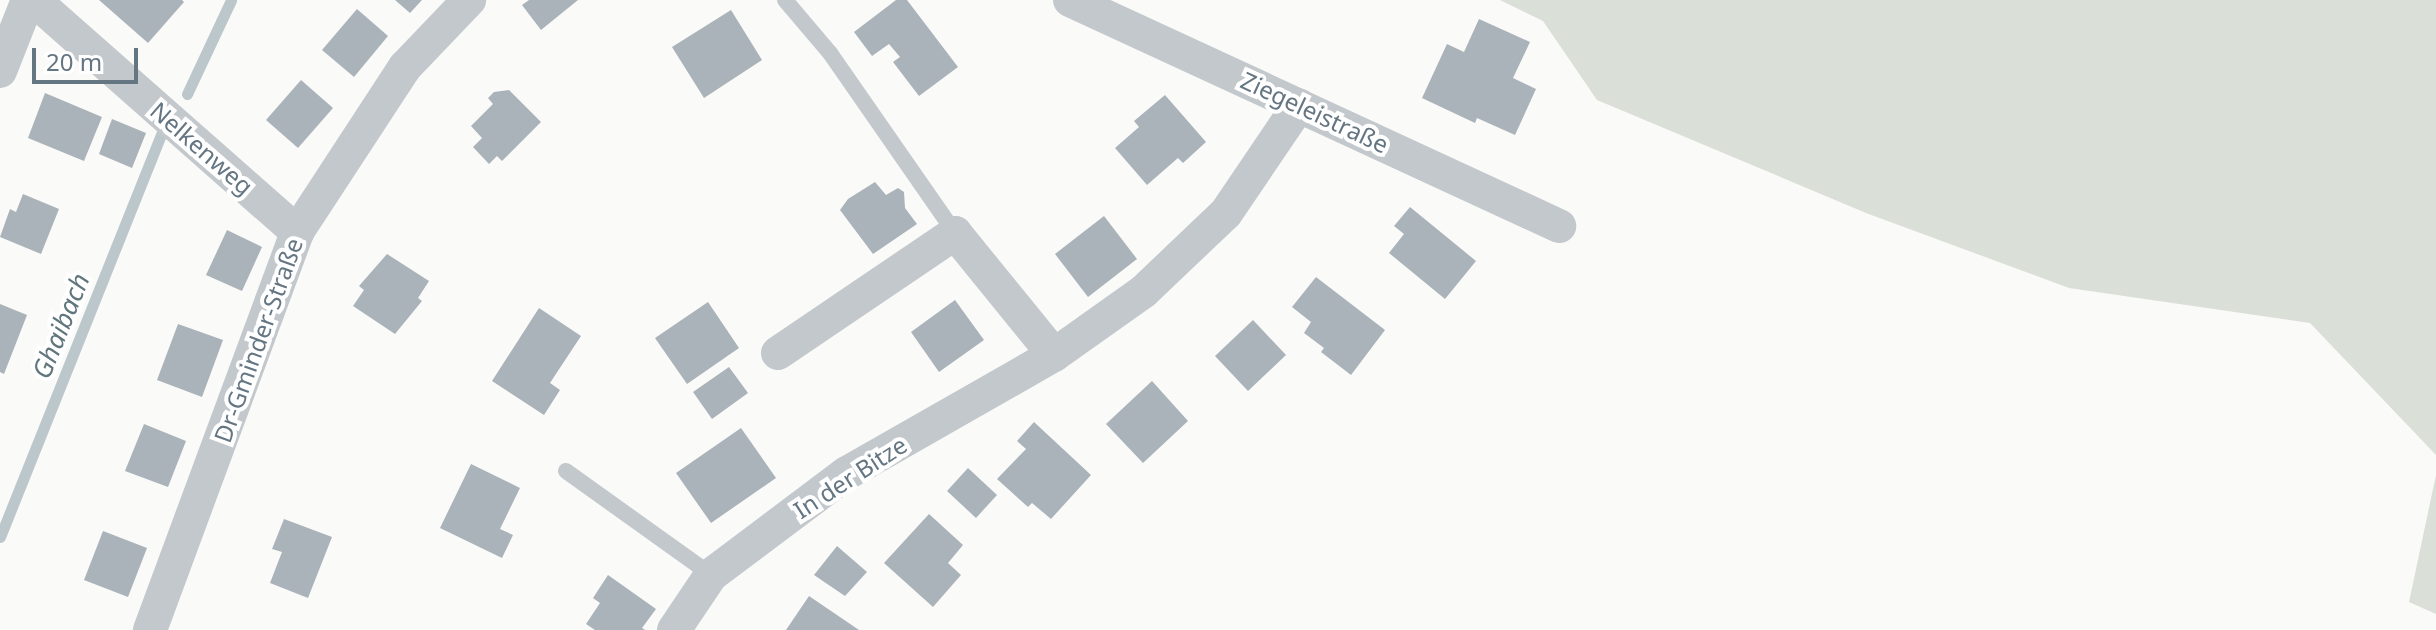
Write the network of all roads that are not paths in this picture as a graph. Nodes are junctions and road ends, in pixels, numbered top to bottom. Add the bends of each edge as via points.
1 (31, 0) edge
2 (469, 0) edge
3 (785, 0) edge
4 (1070, 0) edge
5 (0, 71) edge
6 (1299, 105) junction
7 (1559, 226) dead end
8 (297, 232) junction
9 (955, 233) junction
10 (778, 353) dead end
11 (1054, 355) junction
12 (566, 471) dead end
13 (711, 575) junction
14 (150, 630) edge
15 (674, 630) edge

1 - 5 street
1 - 8 street, Nelkenweg
2 - 8 street, Dr-Gminder-Straße via 405,67
3 - 9 lane via 830,53
4 - 6 street, Ziegeleistraße
6 - 7 street, Ziegeleistraße
6 - 11 street, In der Bitze via 1226,213 1144,291
8 - 14 street, Dr-Gminder-Straße
9 - 10 street
9 - 11 street
11 - 13 street, In der Bitze via 847,473
12 - 13 lane
13 - 15 street, In der Bitze

